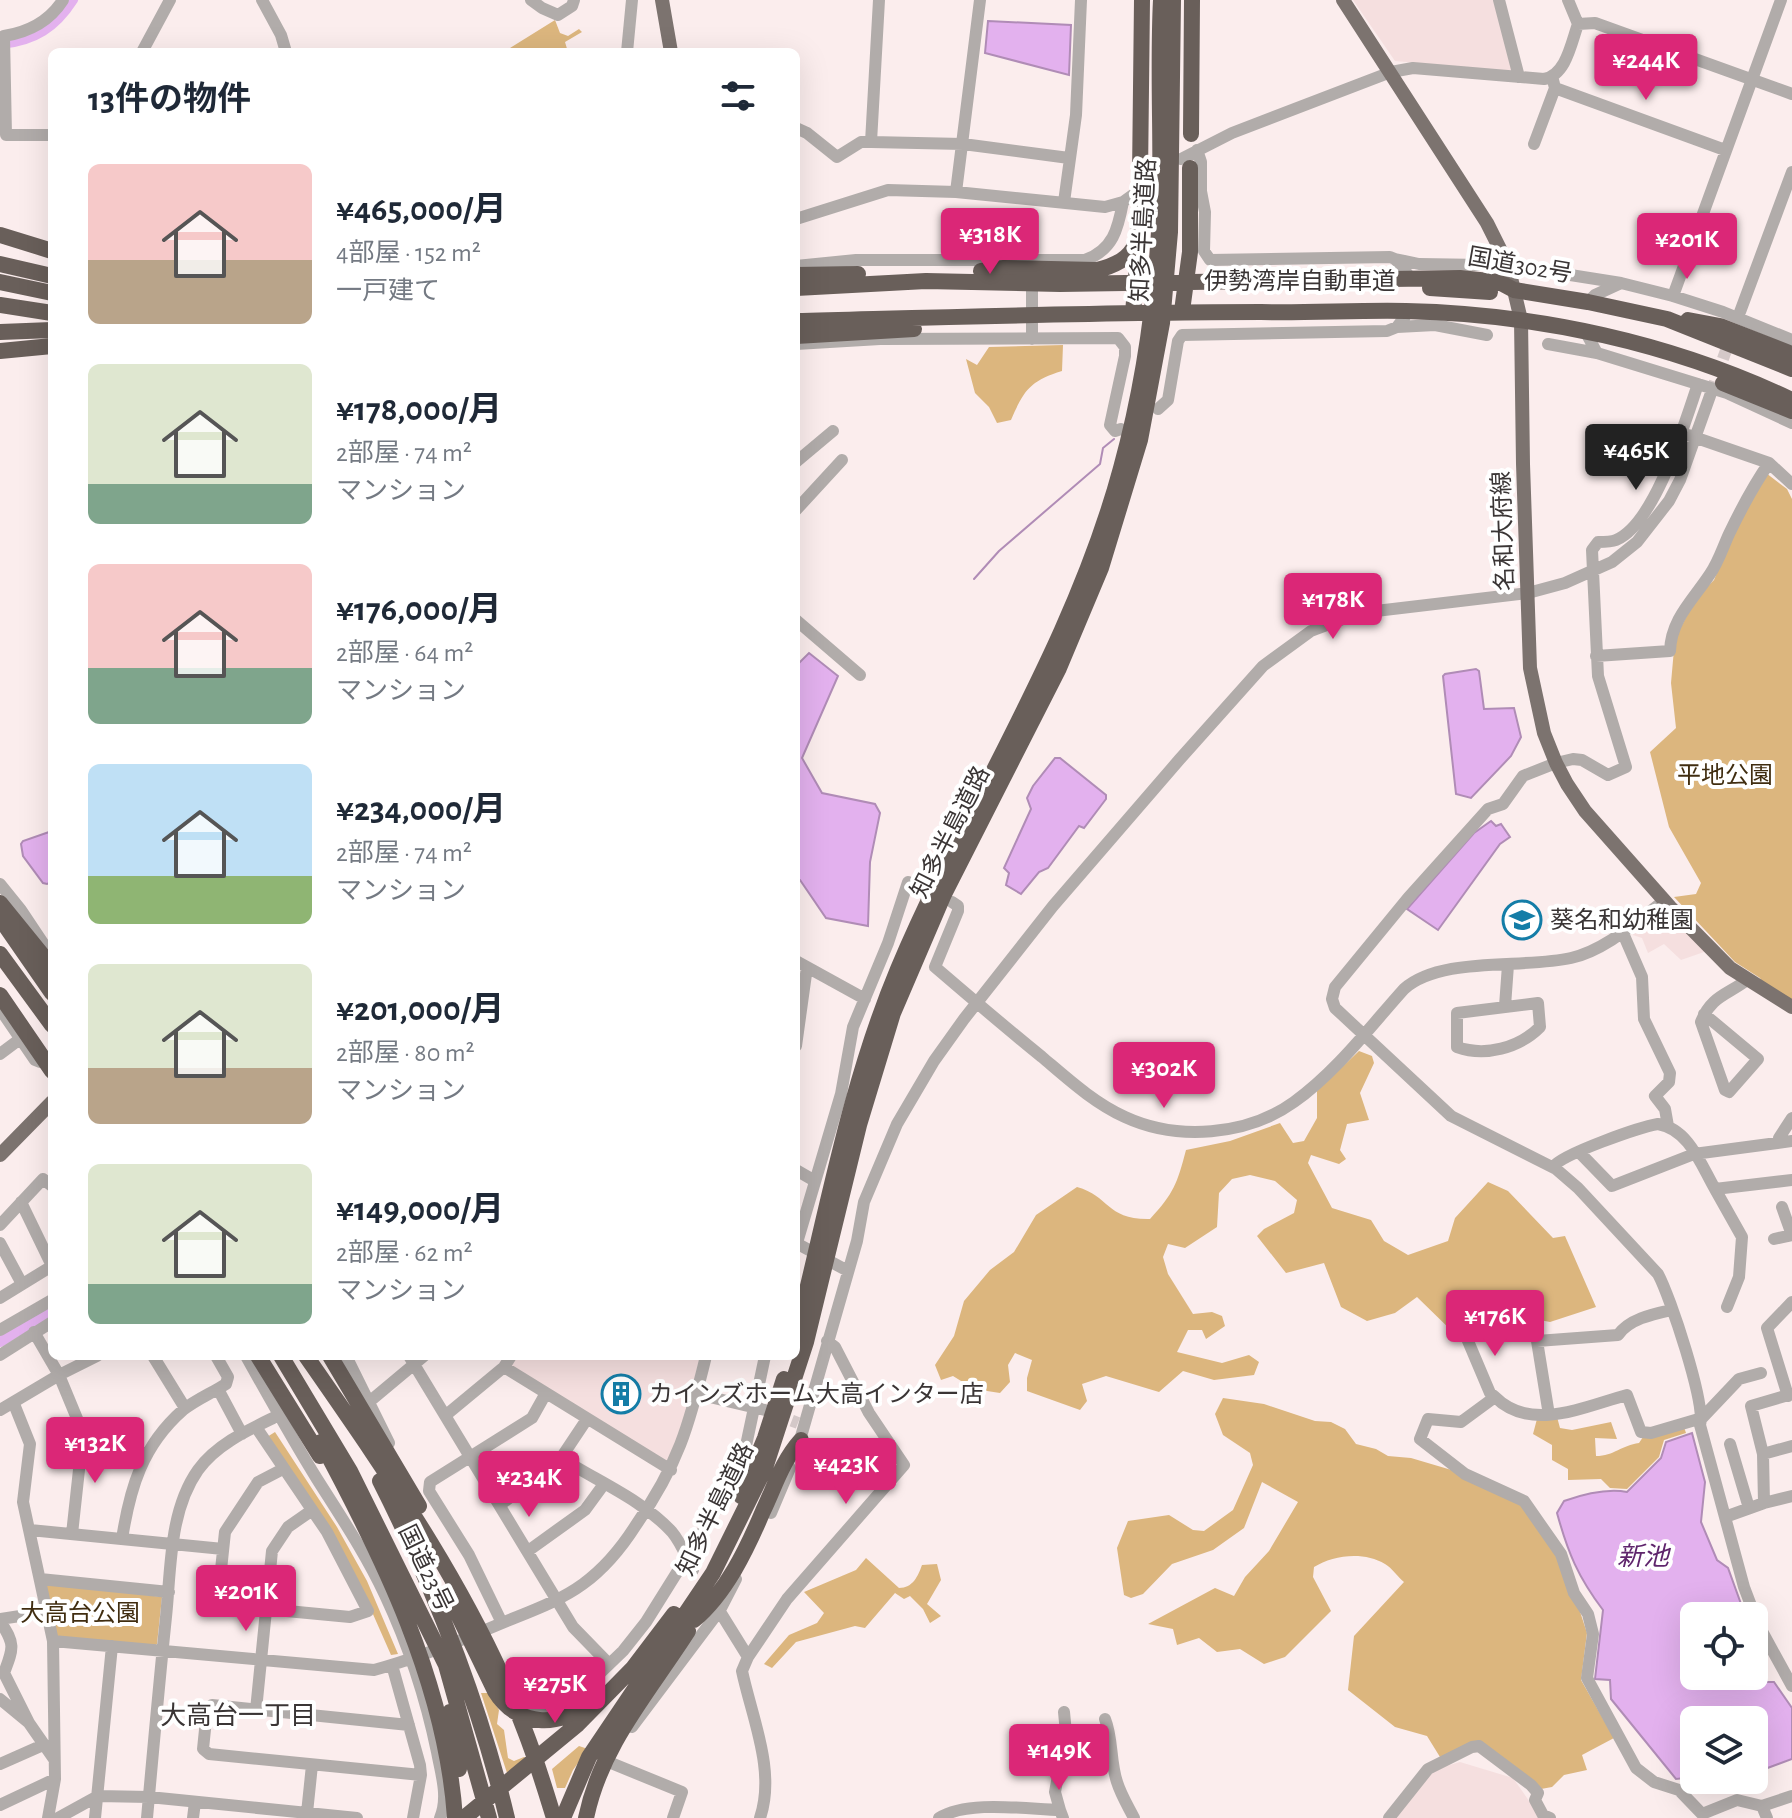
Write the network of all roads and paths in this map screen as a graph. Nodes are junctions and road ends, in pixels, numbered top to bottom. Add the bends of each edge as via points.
1 (63, 0) edge
2 (170, 0) edge
3 (262, 0) edge
4 (531, 0) edge
5 (574, 0) edge
6 (632, 0) edge
7 (879, 0) edge
8 (980, 0) edge
9 (1081, 0) edge
10 (1142, 0) edge
11 (1161, 0) edge
12 (1173, 0) edge
13 (1192, 0) edge
14 (1343, 0) edge
15 (1499, 0) edge
16 (1568, 0) edge
17 (1781, 0) edge
18 (665, 1) edge
19 (1578, 24) junction
20 (144, 48) edge
21 (285, 48) edge
22 (627, 48) edge
23 (671, 48) edge
24 (1391, 72) junction
25 (1519, 77) junction
26 (1751, 79) junction
27 (1554, 82) junction
28 (1792, 94) edge
29 (800, 130) edge
30 (48, 135) edge
31 (871, 142) junction
32 (1194, 142) junction
33 (963, 144) junction
34 (1534, 144) dead end
35 (1725, 150) junction
36 (1069, 158) junction
37 (1186, 164) joint
38 (1792, 172) edge
39 (1146, 178) joint
40 (956, 192) junction
41 (1064, 202) junction
42 (1132, 205) junction
43 (800, 218) edge
44 (1140, 231) junction
45 (1, 245) edge
46 (48, 249) edge
47 (48, 257) edge
48 (1031, 258) junction
49 (1274, 259) junction
50 (1395, 259) junction
51 (1483, 265) dead end
52 (800, 266) edge
53 (981, 271) junction
54 (1545, 271) dead end
55 (48, 274) edge
56 (1161, 274) junction
57 (804, 275) edge
58 (1410, 277) junction
59 (0, 282) edge
60 (1255, 282) junction
61 (1019, 283) junction
62 (1186, 283) junction
63 (1621, 283) junction
64 (1136, 284) junction
65 (800, 288) edge
66 (800, 288) edge
67 (1514, 290) junction
68 (48, 292) edge
69 (934, 293) junction
70 (800, 295) edge
71 (1673, 296) junction
72 (1588, 302) junction
73 (0, 305) edge
74 (1014, 308) junction
75 (1182, 311) junction
76 (1409, 311) junction
77 (48, 312) edge
78 (800, 312) edge
79 (1262, 312) junction
80 (1740, 312) dead end
81 (48, 313) edge
82 (1133, 313) junction
83 (0, 314) edge
84 (1085, 314) junction
85 (1667, 319) junction
86 (1521, 320) junction
87 (0, 322) edge
88 (800, 323) edge
89 (800, 323) edge
90 (48, 327) edge
91 (48, 327) edge
92 (1397, 327) junction
93 (1585, 331) junction
94 (0, 332) edge
95 (1292, 332) junction
96 (1487, 335) dead end
97 (800, 336) edge
98 (1032, 339) junction
99 (1792, 340) edge
100 (800, 344) edge
101 (1548, 344) dead end
102 (1657, 348) junction
103 (48, 350) edge
104 (1597, 353) junction
105 (1792, 354) edge
106 (1, 357) edge
107 (1792, 370) edge
108 (1698, 384) junction
109 (1792, 391) edge
110 (1711, 393) tunnel mouth
111 (1792, 400) edge
112 (1158, 409) dead end
113 (1792, 411) edge
114 (1792, 423) edge
115 (1121, 429) dead end
116 (833, 431) dead end
117 (1681, 432) junction
118 (800, 459) edge
119 (842, 460) dead end
120 (1769, 463) junction
121 (1792, 484) edge
122 (800, 506) edge
123 (1593, 572) junction
124 (1528, 593) junction
125 (800, 623) edge
126 (1596, 656) junction
127 (860, 675) dead end
128 (1556, 763) junction
129 (0, 884) edge
130 (923, 889) dead end
131 (1665, 900) junction
132 (952, 902) dead end
133 (0, 903) edge
134 (0, 918) edge
135 (1622, 931) junction
136 (0, 938) edge
137 (48, 950) edge
138 (0, 956) edge
139 (48, 962) edge
140 (802, 964) edge
141 (1508, 965) junction
142 (0, 967) edge
143 (1747, 980) junction
144 (48, 987) edge
145 (800, 991) edge
146 (0, 995) edge
147 (865, 999) junction
148 (48, 1003) edge
149 (977, 1003) junction
150 (1505, 1006) junction
151 (1792, 1007) edge
152 (0, 1009) edge
153 (1704, 1014) junction
154 (48, 1020) edge
155 (48, 1032) edge
156 (1362, 1035) junction
157 (20, 1039) junction
158 (0, 1054) edge
159 (48, 1067) edge
160 (48, 1067) edge
161 (48, 1106) edge
162 (1792, 1118) edge
163 (1668, 1126) junction
164 (1786, 1142) edge
165 (1579, 1152) junction
166 (1694, 1154) junction
167 (0, 1155) edge
168 (1553, 1167) junction
169 (800, 1172) edge
170 (1792, 1180) edge
171 (815, 1181) junction
172 (48, 1183) edge
173 (1715, 1189) junction
174 (21, 1202) junction
175 (1782, 1207) dead end
176 (0, 1225) edge
177 (800, 1231) edge
178 (1774, 1239) dead end
179 (0, 1243) edge
180 (800, 1246) edge
181 (48, 1258) edge
182 (48, 1268) edge
183 (822, 1270) junction
184 (848, 1271) junction
185 (22, 1284) junction
186 (0, 1298) edge
187 (48, 1303) edge
188 (1727, 1307) dead end
189 (1671, 1310) junction
190 (1789, 1310) edge
191 (48, 1324) edge
192 (800, 1325) edge
193 (34, 1332) junction
194 (4, 1337) edge
195 (827, 1341) junction
196 (1468, 1341) dead end
197 (800, 1354) edge
198 (0, 1355) edge
199 (48, 1356) edge
200 (50, 1360) edge
201 (89, 1360) edge
202 (155, 1360) edge
203 (218, 1360) edge
204 (239, 1360) edge
205 (248, 1360) edge
206 (260, 1360) edge
207 (274, 1360) edge
208 (283, 1360) edge
209 (295, 1360) edge
210 (309, 1360) edge
211 (348, 1360) edge
212 (705, 1360) edge
213 (765, 1360) edge
214 (789, 1360) edge
215 (798, 1360) edge
216 (326, 1361) edge
217 (412, 1361) edge
218 (507, 1362) edge
219 (1761, 1373) dead end
220 (59, 1375) junction
221 (218, 1389) junction
222 (546, 1393) junction
223 (697, 1394) junction
224 (1790, 1395) edge
225 (1495, 1397) junction
226 (369, 1402) junction
227 (14, 1404) junction
228 (185, 1408) junction
229 (759, 1409) junction
230 (0, 1410) edge
231 (446, 1415) junction
232 (1549, 1415) junction
233 (273, 1418) junction
234 (1702, 1418) junction
235 (587, 1419) junction
236 (256, 1427) junction
237 (801, 1430) junction
238 (83, 1433) junction
239 (242, 1434) junction
240 (1730, 1444) dead end
241 (1792, 1446) edge
242 (146, 1454) junction
243 (1763, 1454) junction
244 (469, 1456) junction
245 (561, 1458) junction
246 (283, 1469) junction
247 (671, 1470) junction
248 (315, 1476) junction
249 (604, 1484) junction
250 (1792, 1496) edge
251 (1764, 1503) junction
252 (500, 1505) junction
253 (1749, 1508) junction
254 (646, 1510) junction
255 (311, 1511) junction
256 (396, 1512) junction
257 (1725, 1517) junction
258 (30, 1530) junction
259 (72, 1534) junction
260 (122, 1539) junction
261 (173, 1544) junction
262 (223, 1549) junction
263 (528, 1551) junction
264 (686, 1557) junction
265 (693, 1570) dead end
266 (40, 1579) junction
267 (169, 1592) junction
268 (414, 1597) junction
269 (557, 1600) junction
270 (719, 1608) junction
271 (267, 1609) junction
272 (46, 1612) junction
273 (0, 1620) edge
274 (694, 1620) junction
275 (502, 1623) junction
276 (475, 1634) junction
277 (53, 1641) junction
278 (112, 1646) junction
279 (162, 1651) junction
280 (656, 1657) junction
281 (748, 1657) junction
282 (412, 1658) junction
283 (261, 1661) junction
284 (609, 1664) junction
285 (392, 1665) junction
286 (633, 1668) junction
287 (1792, 1686) edge
288 (0, 1699) edge
289 (256, 1710) junction
290 (1064, 1712) dead end
291 (1105, 1719) dead end
292 (29, 1723) junction
293 (409, 1725) junction
294 (524, 1729) junction
295 (43, 1745) junction
296 (54, 1759) junction
297 (611, 1763) junction
298 (0, 1764) edge
299 (312, 1765) junction
300 (421, 1775) junction
301 (55, 1779) junction
302 (509, 1786) junction
303 (98, 1796) junction
304 (1792, 1796) edge
305 (149, 1797) junction
306 (195, 1802) junction
307 (0, 1805) edge
308 (1765, 1812) edge
309 (307, 1813) junction
310 (1029, 1814) edge
311 (1061, 1814) edge
312 (469, 1816) edge
313 (48, 1818) edge
314 (58, 1818) edge
315 (95, 1818) edge
316 (147, 1818) edge
317 (193, 1818) edge
318 (357, 1818) edge
319 (413, 1818) edge
320 (440, 1818) edge
321 (455, 1818) edge
322 (489, 1818) edge
323 (507, 1818) edge
324 (554, 1818) edge
325 (563, 1818) edge
326 (586, 1818) edge
327 (594, 1818) edge
328 (673, 1818) edge
329 (760, 1818) edge
330 (939, 1818) edge
331 (1134, 1818) edge
332 (1389, 1818) edge
333 (1550, 1818) edge

1 - 30 street via 45,20 4,36 6,135
2 - 20 street
3 - 21 street
4 - 5 street via 558,15
6 - 22 street
7 - 31 street
8 - 33 street
9 - 36 street
10 - 39 highway
11 - 56 highway, 知多半島道路
12 - 56 highway, 知多半島道路 via 1171,194
13 - 32 highway
14 - 24 main road, 名和大府線
15 - 25 street
16 - 19 street
17 - 26 street
18 - 23 main road
19 - 26 street via 1595,23
19 - 27 street
24 - 25 street via 1413,68
24 - 32 street via 1232,133
24 - 67 main road, 名和大府線 via 1499,243
25 - 27 street
26 - 28 street
26 - 35 street
27 - 34 street
27 - 35 street
29 - 31 street via 837,157 861,142
31 - 33 street
32 - 37 street
32 - 49 street via 1201,162 1206,258
33 - 36 street
33 - 40 street
35 - 71 street
36 - 41 street
37 - 62 highway
38 - 80 street
39 - 42 street
40 - 41 street
40 - 43 street via 888,190
41 - 42 street
42 - 44 highway
42 - 48 street via 1112,241 1097,255 1075,261
44 - 53 highway via 1127,258 1097,270
44 - 64 highway
45 - 46 highway
45 - 47 highway
45 - 55 highway
48 - 52 street
48 - 98 street
49 - 50 street
49 - 60 street
50 - 51 street
50 - 58 street
53 - 57 highway
53 - 61 highway
54 - 63 street
56 - 183 highway, 知多半島道路 via 1156,323 1098,544 1062,631 933,888 897,972 865,1062
58 - 60 highway, 国道302号
58 - 67 highway, 国道302号 via 1499,282
59 - 68 highway
60 - 62 highway, 国道302号
61 - 64 highway, 国道302号
61 - 65 highway, 国道302号 via 926,281
62 - 64 highway, 国道302号
62 - 75 highway
63 - 71 street
63 - 72 street
64 - 82 highway
66 - 69 highway
67 - 72 highway, 国道302号
67 - 86 main road, 名和大府線
69 - 70 highway, 伊勢湾岸自動車道
69 - 107 highway, 伊勢湾岸自動車道 via 1365,287 1475,291 1628,312
71 - 99 street
72 - 85 highway, 国道302号
73 - 77 highway
74 - 78 highway, 伊勢湾岸自動車道
74 - 88 highway
74 - 109 highway, 伊勢湾岸自動車道 via 1426,304 1514,312 1672,343
75 - 79 highway
75 - 82 highway
76 - 79 highway
76 - 86 highway
76 - 92 street
79 - 95 street
81 - 83 highway
82 - 84 highway
84 - 89 highway
84 - 97 highway
85 - 105 highway via 1720,326
85 - 107 highway, 国道302号
86 - 93 highway
86 - 124 main road, 名和大府線
87 - 90 highway
91 - 94 highway
92 - 95 street
92 - 96 street via 1435,325
93 - 102 highway
93 - 104 street
95 - 112 street via 1182,335 1168,400
98 - 100 street
98 - 115 street via 1118,338 1125,356 1110,425
101 - 104 street
102 - 111 highway
102 - 113 highway via 1698,372
103 - 106 highway
104 - 108 street
108 - 114 street
108 - 117 street
110 - 123 street via 1669,501 1637,542
116 - 118 street
117 - 120 street
117 - 123 street via 1644,513 1617,540 1593,546
119 - 122 street
120 - 121 street
120 - 126 street via 1750,490 1710,574 1681,615 1670,651
123 - 124 street
123 - 126 street
124 - 128 main road, 名和大府線 via 1534,691
124 - 149 street via 1359,613 1293,642 1263,666 1179,760
125 - 127 street
126 - 128 street via 1626,767 1608,775 1582,760
128 - 131 main road, 名和大府線 via 1585,811
128 - 156 street via 1523,776 1503,804 1488,809 1335,987 1332,1004
129 - 137 street
130 - 147 street via 908,882
131 - 135 street
131 - 143 main road, 名和大府線
132 - 149 street via 958,911 935,967
133 - 139 highway
134 - 144 highway
135 - 141 street via 1586,954
135 - 163 street via 1642,977 1644,1019 1670,1073 1669,1082 1655,1096 1665,1109
136 - 148 highway
138 - 154 highway
140 - 145 street
140 - 147 street
141 - 150 street
141 - 156 street via 1420,977
142 - 155 highway
143 - 151 main road, 名和大府線
143 - 153 street via 1722,993
146 - 159 highway
147 - 171 street via 853,1027 841,1094
149 - 156 street via 1102,1105 1148,1126 1192,1132 1230,1128 1276,1113 1323,1078
149 - 184 street via 897,1124 869,1187
150 - 150 street via 1457,1013 1457,1047 1497,1050 1540,1027 1538,1003
152 - 157 street
153 - 153 street via 1702,1030 1729,1092 1758,1059
156 - 168 street via 1451,1116
157 - 158 street
157 - 160 street via 35,1060
161 - 167 main road
162 - 164 street via 1779,1138
163 - 165 street via 1646,1126
163 - 166 street via 1681,1134
164 - 166 street
165 - 166 street via 1612,1186
165 - 168 street
166 - 173 street
168 - 189 street via 1658,1274
169 - 171 street
170 - 173 street
171 - 177 street
172 - 174 street via 43,1179
173 - 188 street via 1742,1237 1739,1277
174 - 176 street
174 - 181 street
175 - 178 street via 1792,1235
179 - 185 street
180 - 184 street
182 - 185 street
183 - 192 highway
183 - 197 highway, 知多半島道路
183 - 274 highway via 807,1372 792,1426 739,1545
184 - 195 street
185 - 186 street
187 - 194 street
189 - 232 street via 1643,1318 1618,1335 1537,1341
189 - 234 street
190 - 224 street via 1767,1328 1767,1335
191 - 193 street
193 - 194 street
193 - 199 street
194 - 198 street
195 - 237 street
195 - 281 street via 904,1465 787,1599
196 - 225 street
200 - 220 street
201 - 220 street
202 - 228 street
203 - 221 street via 228,1377
204 - 233 street
205 - 248 street
206 - 268 highway
207 - 321 highway via 351,1499 418,1652 447,1757
208 - 268 highway, 国道23号 via 350,1471
209 - 312 highway via 367,1484 422,1609 435,1647
210 - 294 highway via 439,1559
211 - 226 street
212 - 223 street
213 - 229 street
214 - 286 highway, 知多半島道路 via 765,1438 727,1527 682,1602
215 - 280 highway, 知多半島道路 via 760,1479 713,1573
216 - 256 highway, 国道23号
216 - 294 highway via 459,1576 514,1693
217 - 226 street
217 - 231 street
218 - 222 street
218 - 231 street
219 - 234 street via 1739,1379
220 - 227 street
220 - 238 street
221 - 228 street
221 - 239 street
222 - 235 street
222 - 244 street via 532,1418
223 - 229 street
223 - 247 street
224 - 243 street via 1751,1406
225 - 232 street via 1517,1413
225 - 308 street via 1461,1422 1428,1419 1420,1439 1465,1474 1524,1501 1561,1554 1593,1634 1587,1678 1638,1771 1679,1790 1702,1814 1737,1800
226 - 276 street
227 - 230 street
227 - 258 street via 30,1444 23,1502
228 - 242 street
229 - 264 street via 736,1478
231 - 244 street
232 - 234 street via 1627,1395 1641,1432
233 - 236 street
233 - 248 street
234 - 257 street
235 - 245 street
235 - 247 street
236 - 239 street
236 - 246 street
237 - 270 street via 766,1524
237 - 274 highway via 728,1580
238 - 242 street
238 - 259 street
239 - 261 street via 219,1448 187,1488
240 - 253 street
241 - 243 street
242 - 260 street via 130,1490
243 - 251 street
244 - 252 street
244 - 275 street via 430,1482 429,1491 469,1555
245 - 249 street
245 - 252 street
246 - 255 street
246 - 262 street via 258,1482 225,1532
247 - 254 street
248 - 282 street via 386,1595
249 - 254 street
249 - 263 street via 585,1510
250 - 251 street
251 - 253 street
252 - 263 street
253 - 257 street
254 - 264 street via 671,1532
254 - 269 street via 605,1565
255 - 271 street via 288,1527 272,1551
255 - 271 street via 368,1611 350,1617
256 - 286 highway via 410,1522 495,1691 514,1712 542,1721 571,1713
256 - 323 highway, 国道23号 via 458,1657
257 - 287 street via 1758,1624
258 - 259 street
258 - 266 street
259 - 260 street
260 - 261 street
261 - 262 street
261 - 267 street
262 - 271 street via 218,1598 224,1605
263 - 269 street
264 - 265 street
264 - 284 street via 646,1622
266 - 267 street
266 - 272 street
267 - 279 street
268 - 322 highway, 国道23号 via 446,1665
269 - 275 street
269 - 284 street via 573,1627
270 - 281 street
270 - 297 street
271 - 283 street
272 - 273 street
272 - 277 street
273 - 292 street via 13,1646 4,1673
274 - 326 highway via 607,1755
275 - 276 street
276 - 282 street
276 - 284 street via 507,1690 521,1703 540,1709 571,1701
277 - 278 street
277 - 296 street
278 - 279 street
278 - 303 street
279 - 283 street
279 - 305 street
280 - 302 highway via 589,1726
280 - 325 highway via 589,1757
281 - 329 street via 742,1671 766,1775
282 - 285 street
282 - 320 street via 444,1787
283 - 285 street via 357,1670
283 - 289 street
285 - 293 street
286 - 302 highway
288 - 292 street
289 - 293 street
289 - 299 street via 212,1705 203,1749 209,1754
290 - 311 street via 1066,1733 1055,1792
291 - 331 street via 1117,1784
292 - 295 street
293 - 300 street
294 - 324 highway
295 - 296 street
295 - 298 street
296 - 301 street
297 - 327 street
297 - 328 street via 682,1792
299 - 300 street
299 - 309 street
300 - 319 street
301 - 307 street
301 - 313 street
302 - 312 highway
303 - 305 street
303 - 314 street
303 - 315 street
304 - 308 street
305 - 306 street
305 - 316 street
306 - 309 street
306 - 317 street
309 - 318 street
310 - 311 street
310 - 330 street via 966,1809
332 - 333 street via 1428,1769 1479,1746 1538,1793 1535,1800

